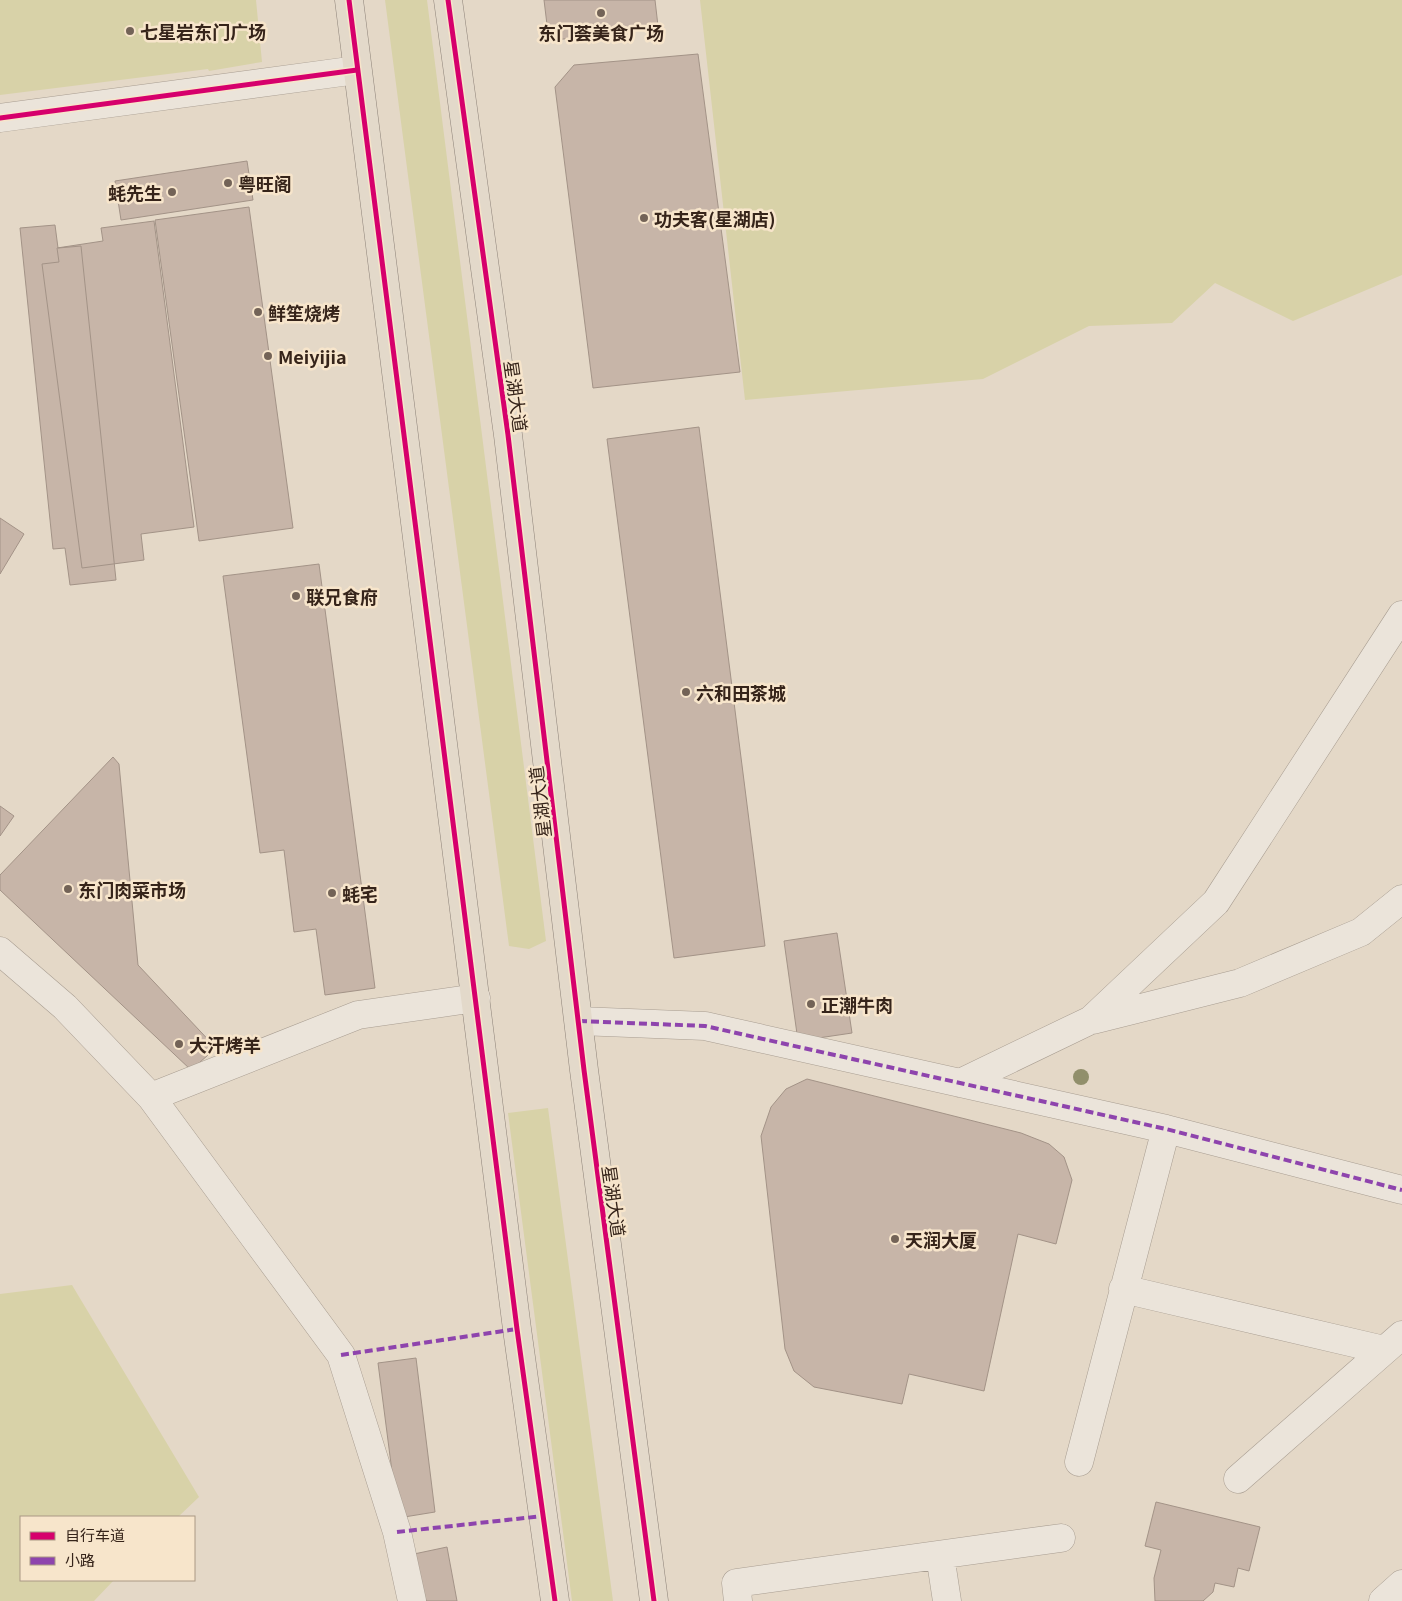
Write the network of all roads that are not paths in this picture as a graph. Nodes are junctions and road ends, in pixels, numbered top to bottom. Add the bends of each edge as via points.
1 (349, 0) edge
2 (448, 0) edge
3 (358, 70) junction
4 (0, 118) edge
5 (1402, 616) edge
6 (1402, 899) edge
7 (0, 950) edge
8 (476, 998) junction
9 (1091, 1020) junction
10 (579, 1021) junction
11 (960, 1083) junction
12 (151, 1097) junction
13 (1166, 1129) junction
14 (1402, 1190) edge
15 (1123, 1289) junction
16 (1393, 1342) edge
17 (1079, 1462) dead end
18 (1238, 1479) dead end
19 (1061, 1538) dead end
20 (940, 1555) junction
21 (1402, 1584) edge
22 (412, 1601) edge
23 (555, 1601) edge
24 (654, 1601) edge
25 (738, 1601) edge
26 (947, 1601) edge
27 (1383, 1601) edge

1 - 3 main road
2 - 10 main road, 星湖大道 via 508,435
3 - 4 street
3 - 8 main road
5 - 9 street via 1216,902
6 - 9 street via 1361,932 1240,983
7 - 12 street via 65,1007
8 - 12 street via 358,1015
8 - 23 main road
9 - 11 street
10 - 11 street via 705,1026
10 - 24 main road, 星湖大道
11 - 13 street
12 - 22 street via 341,1355 397,1532
13 - 14 street
13 - 15 street
15 - 16 street
15 - 17 street
16 - 18 street
19 - 20 street
20 - 25 street via 736,1583
20 - 26 street
21 - 27 street

